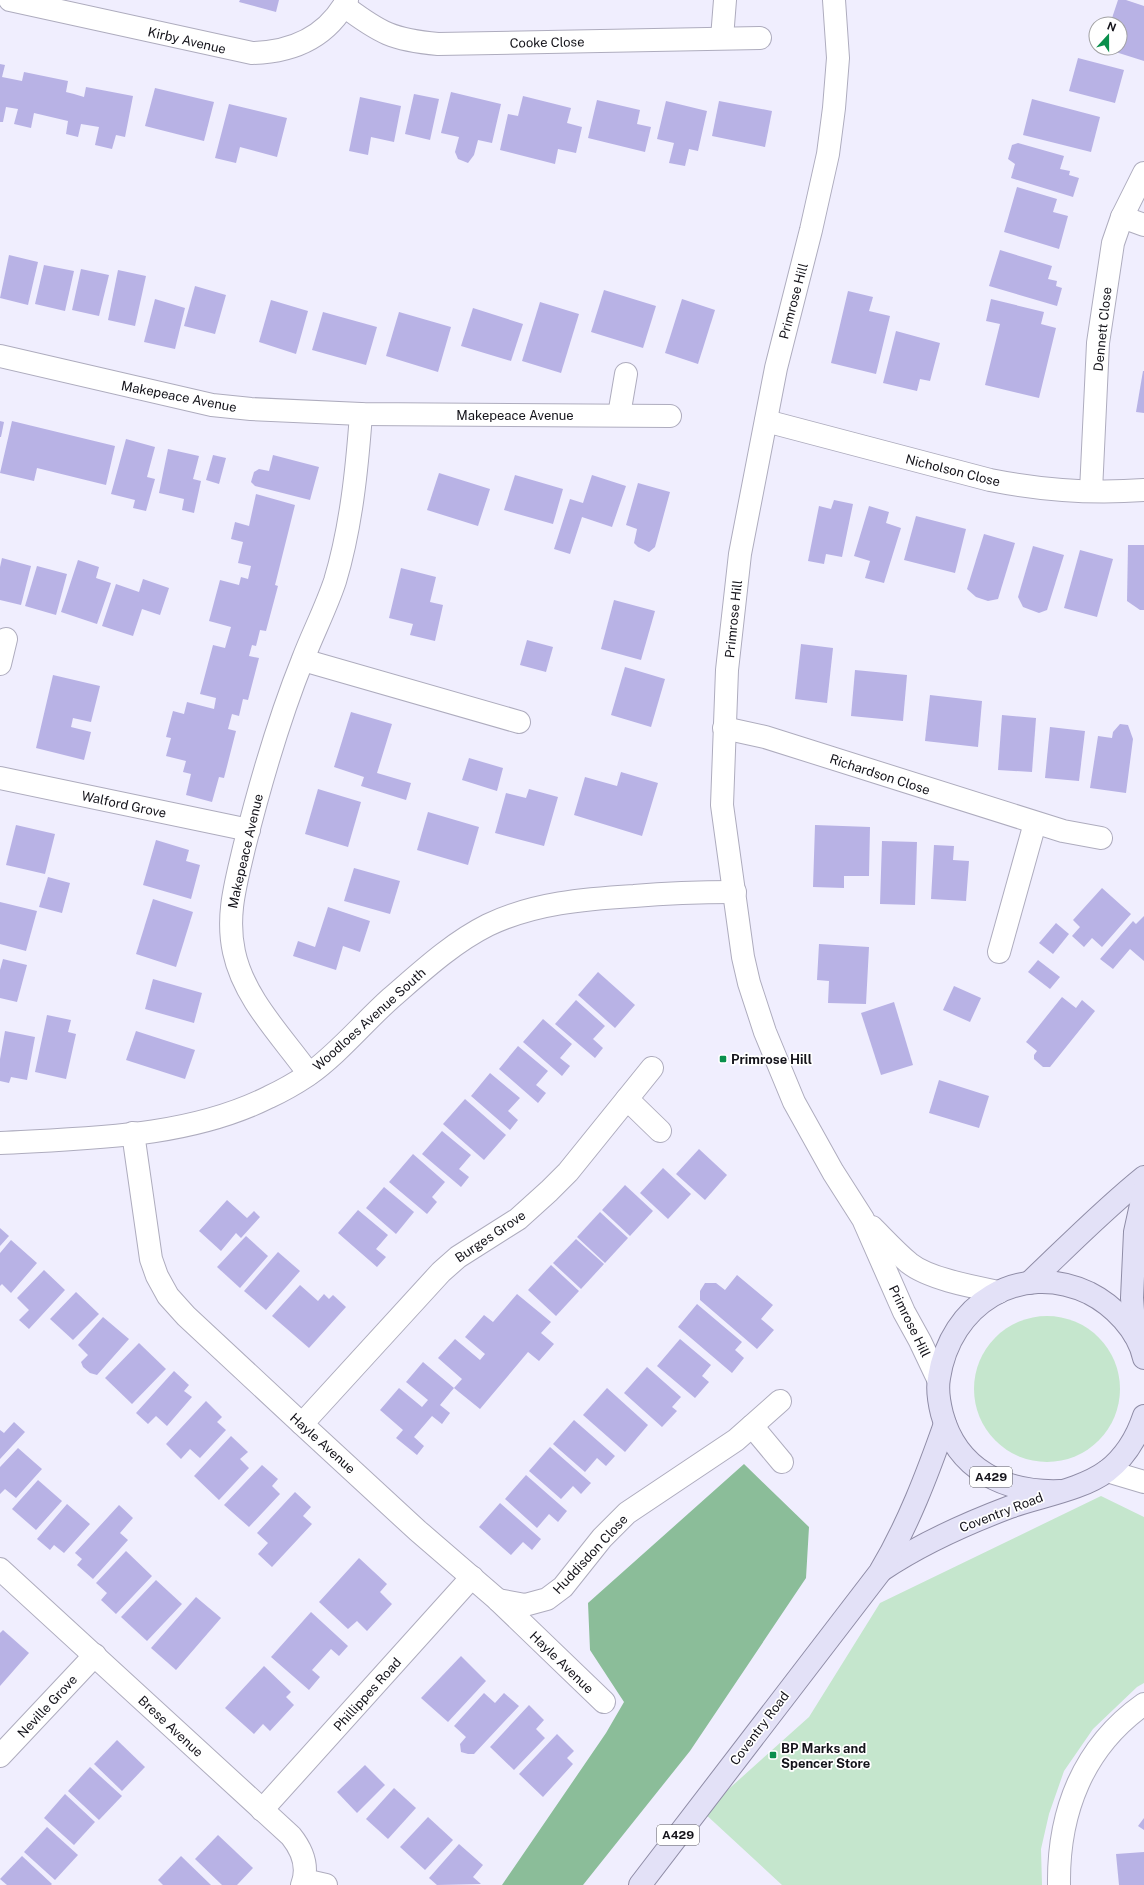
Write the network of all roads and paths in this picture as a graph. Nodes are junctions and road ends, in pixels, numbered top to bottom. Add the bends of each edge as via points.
1 (725, 0) edge
2 (834, 0) edge
3 (21, 1) edge
4 (346, 3) edge
5 (722, 38) junction
6 (760, 38) dead end
7 (1144, 173) edge
8 (1122, 217) junction
9 (1144, 225) edge
10 (0, 356) edge
11 (626, 374) dead end
12 (361, 414) junction
13 (619, 415) junction
14 (670, 416) dead end
15 (766, 421) junction
16 (1144, 490) edge
17 (1092, 491) junction
18 (6, 639) dead end
19 (303, 660) junction
20 (0, 664) edge
21 (519, 722) dead end
22 (724, 728) junction
23 (0, 778) edge
24 (1035, 823) junction
25 (248, 830) junction
26 (1101, 838) dead end
27 (735, 892) junction
28 (999, 952) dead end
29 (652, 1068) dead end
30 (308, 1074) junction
31 (627, 1099) junction
32 (660, 1131) dead end
33 (133, 1133) junction
34 (0, 1143) edge
35 (1144, 1176) edge
36 (1144, 1192) edge
37 (864, 1219) junction
38 (1029, 1283) junction
39 (999, 1292) junction
40 (1135, 1336) junction
41 (1144, 1358) edge
42 (938, 1379) junction
43 (780, 1401) dead end
44 (1144, 1416) edge
45 (302, 1424) junction
46 (945, 1424) junction
47 (752, 1426) junction
48 (782, 1462) dead end
49 (1107, 1471) junction
50 (1144, 1482) edge
51 (1060, 1491) junction
52 (0, 1569) edge
53 (880, 1572) junction
54 (472, 1577) junction
55 (498, 1600) junction
56 (95, 1655) junction
57 (604, 1702) dead end
58 (1144, 1704) edge
59 (0, 1756) edge
60 (262, 1810) junction
61 (303, 1883) edge
62 (326, 1885) edge
63 (640, 1885) edge
64 (1060, 1885) edge

1 - 5 street
2 - 15 street, Primrose Hill via 838,58 828,154 776,368
3 - 4 street, Kirby Avenue via 252,53 269,53 307,42 329,24
4 - 5 street, Cooke Close via 378,30 414,42 438,44
5 - 6 street, Cooke Close
7 - 8 street, Dennett Close
8 - 9 street
8 - 17 street, Dennett Close via 1112,243 1098,343
10 - 12 street, Makepeace Avenue via 212,405 251,410
11 - 13 street
12 - 13 street, Makepeace Avenue
12 - 19 street, Makepeace Avenue via 344,542 335,581
13 - 14 street, Makepeace Avenue
15 - 17 street, Nicholson Close via 990,480 1055,491
15 - 22 street, Primrose Hill via 740,554 729,648
16 - 17 street, Nicholson Close
18 - 20 street
19 - 21 street
19 - 25 street, Makepeace Avenue via 275,736
22 - 24 street, Richardson Close via 765,737
22 - 27 street, Primrose Hill via 722,805
23 - 25 street, Walford Grove
24 - 26 street, Richardson Close via 1062,832
24 - 28 street
25 - 30 street, Makepeace Avenue via 232,897 230,915 234,953 243,980 256,1002
27 - 30 street, Woodloes Avenue South via 585,899 546,905 489,925 433,962
27 - 37 street, Primrose Hill via 743,957 770,1044 812,1137
29 - 31 street, Burges Grove
30 - 33 street, Woodloes Avenue South via 270,1097 234,1113 185,1126
31 - 32 street
31 - 45 street, Burges Grove via 550,1191 518,1219 458,1257 441,1272
33 - 34 street, Woodloes Avenue South
33 - 45 street, Hayle Avenue via 151,1259 168,1296
35 - 38 main road, Coventry Road via 1110,1204
36 - 40 main road, Coventry Road via 1135,1232 1132,1291
37 - 39 street, Primrose Hill via 910,1264 968,1286
37 - 42 street, Primrose Hill via 904,1312
38 - 39 main road, Coventry Road / A429
38 - 40 main road, Coventry Road / A429 via 1054,1282 1078,1288 1101,1299 1120,1316
39 - 42 main road, Coventry Road / A429 via 976,1307 957,1327 944,1352
40 - 41 main road, Coventry Road / A429
42 - 46 main road, Coventry Road / A429 via 939,1402
43 - 47 street, Huddisdon Close
44 - 49 main road, Coventry Road / A429 via 1132,1444
45 - 54 street, Hayle Avenue
46 - 51 main road, Coventry Road / A429 via 957,1446 973,1465 994,1479 1017,1488 1042,1492
46 - 53 main road, Coventry Road via 917,1499
47 - 48 street
47 - 55 street, Huddisdon Close via 736,1440 628,1513 602,1538 563,1587 547,1599 525,1605
49 - 50 street
49 - 51 main road, Coventry Road / A429 via 1088,1482
51 - 53 main road, Coventry Road via 1011,1507 947,1533
52 - 56 street, Brese Avenue
53 - 63 main road, Coventry Road / A429
54 - 55 street, Hayle Avenue
54 - 60 street, Phillippes Road
55 - 57 street, Hayle Avenue
56 - 59 street, Neville Grove
56 - 60 street, Brese Avenue
58 - 64 street via 1107,1737 1075,1788 1062,1835
60 - 61 street, Brese Avenue via 297,1844 305,1864
61 - 62 street, Brese Avenue

